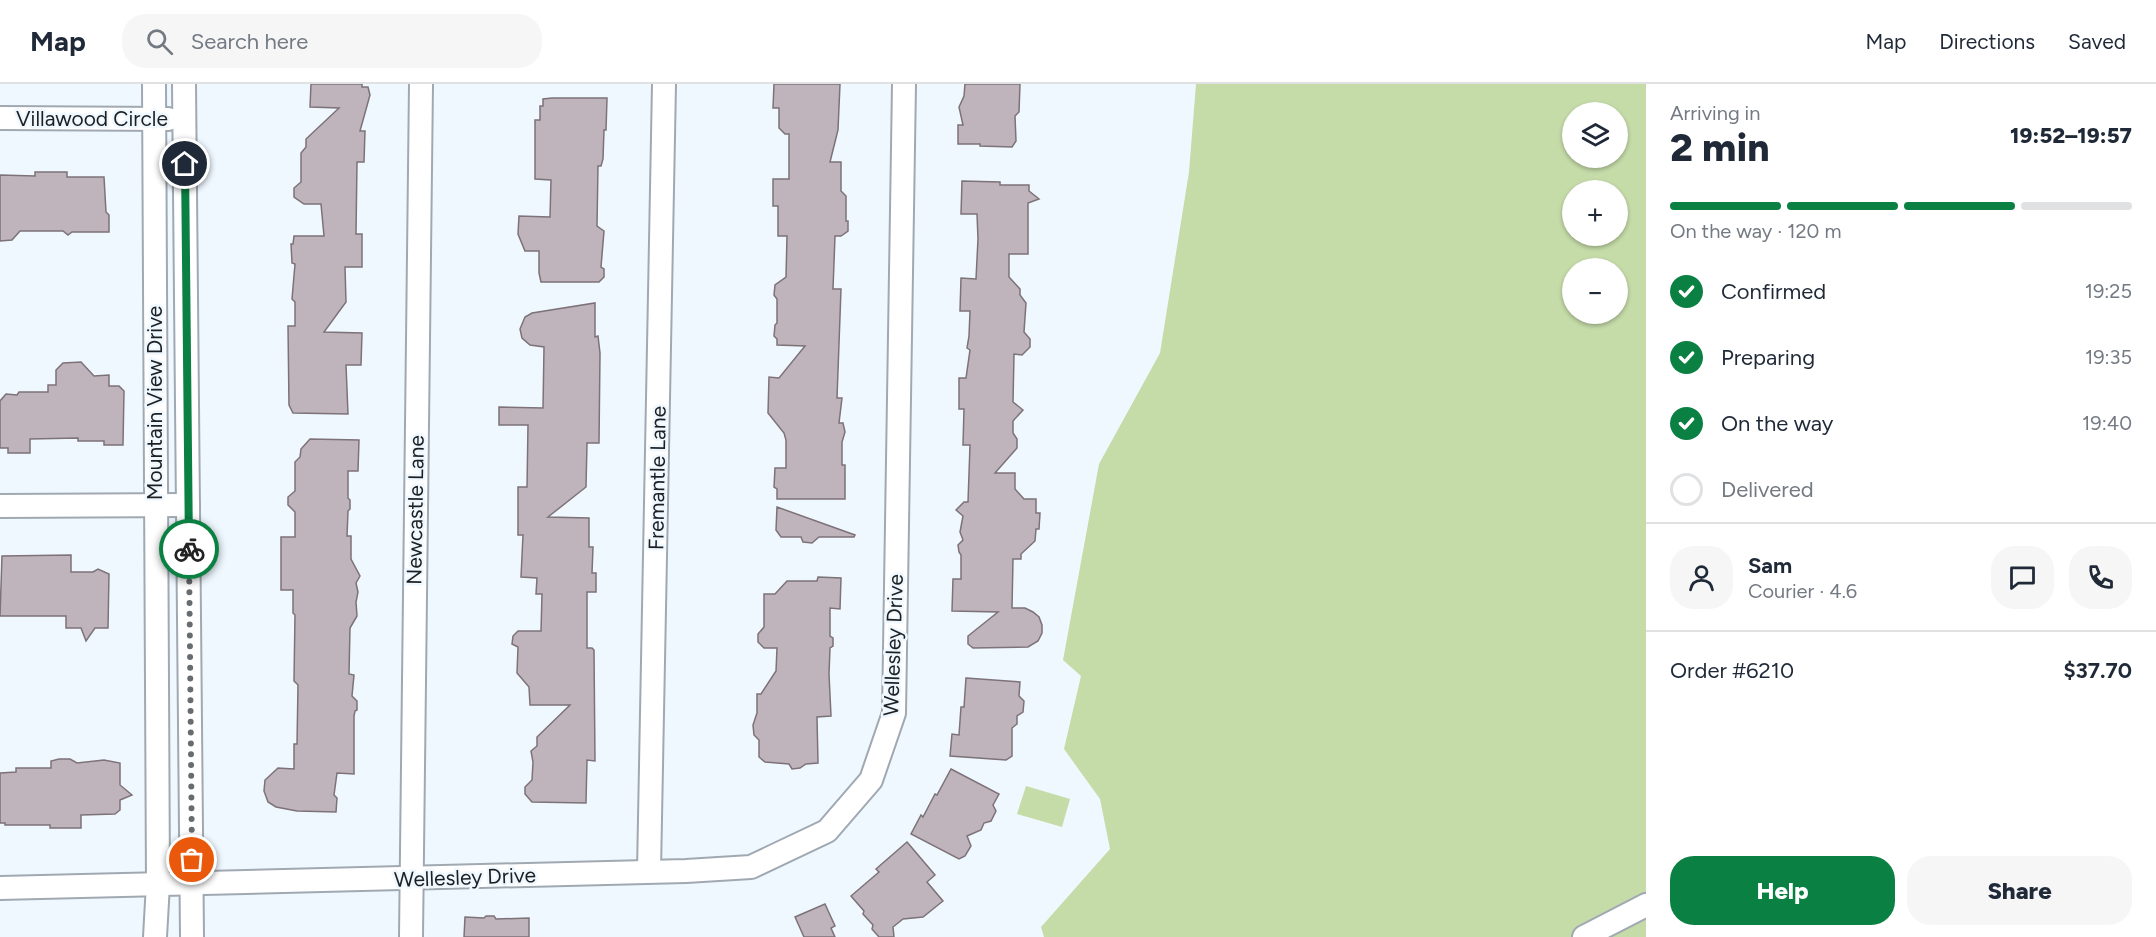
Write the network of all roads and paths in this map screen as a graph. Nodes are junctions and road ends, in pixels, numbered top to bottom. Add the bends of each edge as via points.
1 (154, 84) edge
2 (184, 84) edge
3 (421, 84) edge
4 (664, 84) edge
5 (904, 84) edge
6 (0, 118) edge
7 (185, 118) junction
8 (154, 119) junction
9 (154, 505) junction
10 (188, 505) junction
11 (0, 507) edge
12 (649, 871) junction
13 (410, 878) junction
14 (192, 883) junction
15 (158, 884) junction
16 (0, 888) edge
17 (1646, 905) edge
18 (155, 937) edge
19 (192, 937) edge
20 (411, 937) edge
21 (1584, 937) edge

1 - 8 street, Mountain View Drive
2 - 7 street, Mountain View Drive
3 - 13 street, Newcastle Lane
4 - 12 street, Fremantle Lane
5 - 12 street, Wellesley Drive via 894,713 870,780 827,831 751,867
6 - 8 street, Villawood Circle
7 - 8 street, Villawood Circle
7 - 10 street, Mountain View Drive
8 - 9 street, Mountain View Drive
9 - 10 street
9 - 11 street
9 - 15 street, Mountain View Drive
10 - 14 street, Mountain View Drive
12 - 13 street, Wellesley Drive
13 - 14 street, Wellesley Drive
13 - 20 street, Newcastle Lane
14 - 15 street, Wellesley Drive
14 - 19 street, Mountain View Drive
15 - 16 street, Wellesley Drive
15 - 18 street, Mountain View Drive
17 - 21 street

